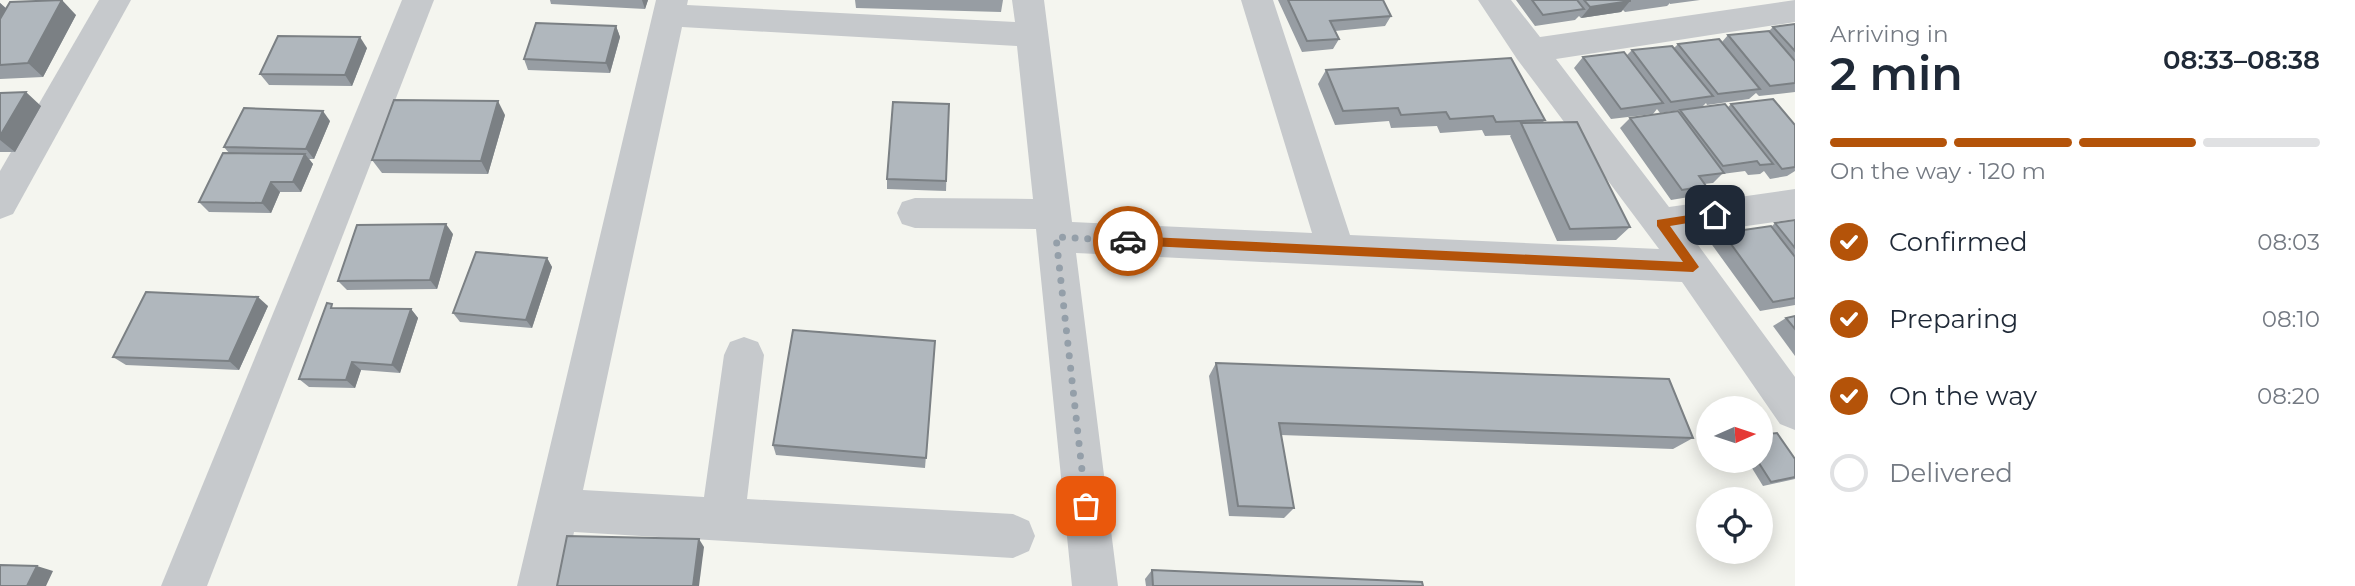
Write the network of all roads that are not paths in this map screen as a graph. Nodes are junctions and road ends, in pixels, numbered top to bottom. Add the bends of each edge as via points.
1 (115, 0) edge
2 (418, 0) edge
3 (1256, 0) edge
4 (1494, 0) edge
5 (671, 7) edge
6 (1795, 11) edge
7 (1030, 18) edge
8 (1529, 51) junction
9 (0, 204) edge
10 (1795, 204) edge
11 (915, 213) dead end
12 (1661, 223) junction
13 (1055, 226) junction
14 (1336, 250) junction
15 (1693, 267) junction
16 (744, 355) dead end
17 (1795, 411) edge
18 (557, 510) junction
19 (723, 519) junction
20 (1013, 536) dead end
21 (184, 586) edge
22 (540, 586) edge
23 (1095, 586) edge

1 - 9 street
2 - 21 street
3 - 14 street
4 - 8 street
5 - 7 street
5 - 18 street
6 - 8 street
7 - 13 street
8 - 12 street
10 - 12 street
11 - 13 street
12 - 15 street
13 - 14 street
13 - 23 street
14 - 15 street
15 - 17 street
16 - 19 street
18 - 19 street
18 - 22 street
19 - 20 street

